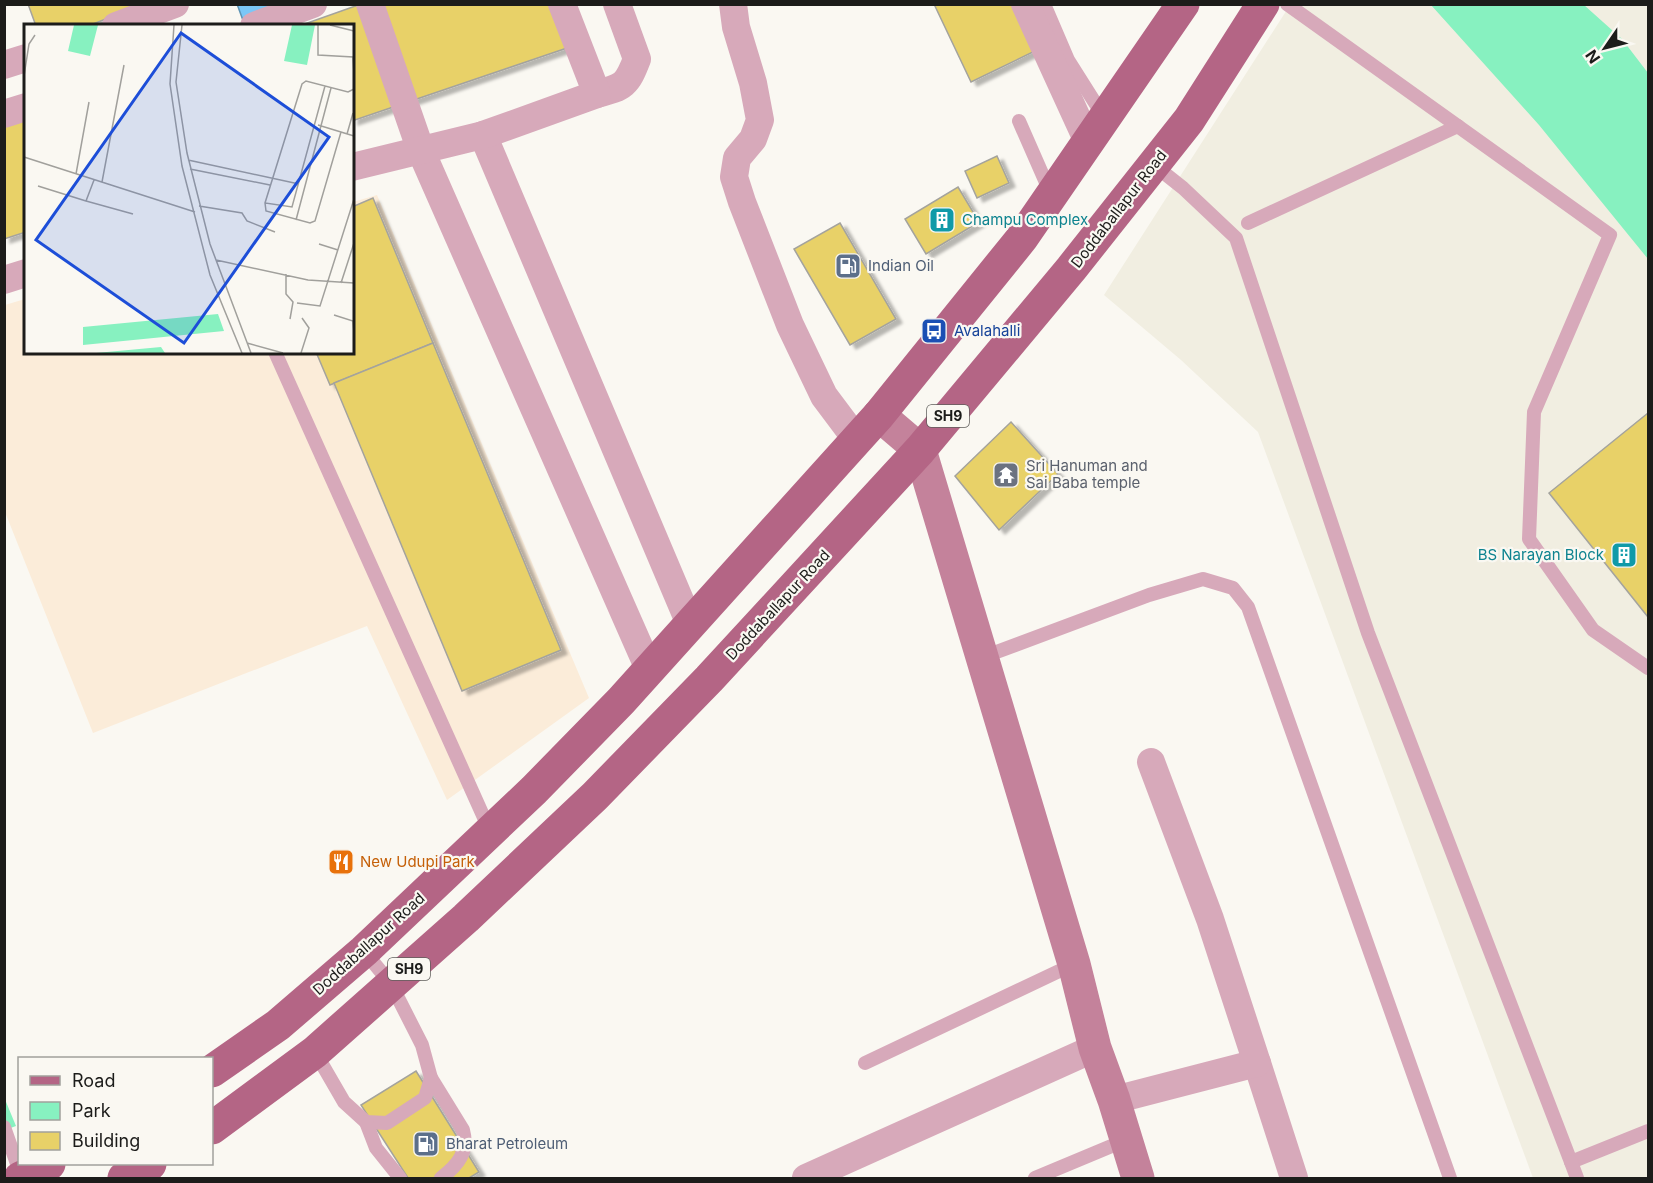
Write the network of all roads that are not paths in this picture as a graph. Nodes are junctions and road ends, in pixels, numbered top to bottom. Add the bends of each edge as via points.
1 (175, 4) edge
2 (313, 4) edge
3 (370, 4) edge
4 (562, 4) edge
5 (617, 4) edge
6 (733, 4) edge
7 (1025, 4) edge
8 (1044, 4) edge
9 (1183, 4) edge
10 (1263, 4) edge
11 (1287, 4) edge
12 (121, 24) edge
13 (259, 24) edge
14 (24, 58) edge
15 (4, 65) edge
16 (597, 94) junction
17 (24, 107) edge
18 (4, 114) edge
19 (1020, 121) dead end
20 (1458, 126) junction
21 (1097, 131) junction
22 (483, 135) junction
23 (421, 151) junction
24 (1154, 165) junction
25 (354, 167) edge
26 (1052, 196) junction
27 (1248, 223) dead end
28 (24, 274) edge
29 (4, 280) edge
30 (276, 354) edge
31 (879, 415) junction
32 (857, 440) junction
33 (920, 450) junction
34 (690, 624) junction
35 (982, 657) junction
36 (1648, 668) edge
37 (650, 669) junction
38 (1151, 762) dead end
39 (490, 831) junction
40 (364, 951) junction
41 (1074, 964) junction
42 (391, 984) junction
43 (1095, 1048) junction
44 (315, 1052) junction
45 (865, 1063) dead end
46 (1257, 1063) junction
47 (213, 1070) edge
48 (431, 1078) junction
49 (1114, 1100) junction
50 (366, 1122) junction
51 (4, 1127) edge
52 (213, 1127) edge
53 (1648, 1131) edge
54 (1126, 1140) junction
55 (18, 1151) edge
56 (1571, 1162) junction
57 (148, 1165) edge
58 (124, 1179) edge
59 (400, 1179) edge
60 (441, 1179) edge
61 (806, 1179) edge
62 (1035, 1179) edge
63 (1138, 1179) edge
64 (1294, 1179) edge
65 (1450, 1179) edge
66 (1577, 1179) edge

1 - 12 street
2 - 13 street
3 - 23 street
4 - 16 street
5 - 16 street via 637,59 630,78 620,88
6 - 32 street via 760,120 753,139 737,158 734,177 790,325 824,396
7 - 21 street
8 - 21 lane
9 - 21 main road, Doddaballapur Road / SH9
10 - 24 main road, Doddaballapur Road / SH9 via 1190,120
11 - 20 lane
14 - 15 street
16 - 22 street
17 - 18 street
19 - 26 lane
20 - 27 lane
20 - 36 lane via 1611,235 1534,412 1530,539 1593,630
21 - 26 main road, Doddaballapur Road / SH9
22 - 23 street
22 - 34 street
23 - 25 street
23 - 37 street
24 - 33 main road, Doddaballapur Road / SH9
24 - 56 lane via 1236,238 1368,633
26 - 31 main road, Doddaballapur Road / SH9
28 - 29 street
30 - 39 lane
31 - 32 main road, Doddaballapur Road / SH9
31 - 33 street
32 - 34 main road, Doddaballapur Road / SH9
33 - 35 street
33 - 42 main road, Doddaballapur Road / SH9 via 717,671 595,796
34 - 37 main road, Doddaballapur Road / SH9
35 - 41 street
35 - 65 lane via 1203,579 1233,588 1248,607
37 - 39 main road, Doddaballapur Road / SH9
38 - 46 street via 1210,919
39 - 40 main road, Doddaballapur Road / SH9
40 - 42 lane
40 - 47 main road, Doddaballapur Road / SH9 via 278,1025
41 - 43 street
41 - 45 lane
42 - 44 main road, Doddaballapur Road / SH9
42 - 48 lane via 422,1045
43 - 49 street
43 - 61 street
44 - 50 lane via 344,1102
44 - 52 main road, Doddaballapur Road / SH9
46 - 49 street
46 - 64 street
48 - 50 lane via 425,1098 387,1123
48 - 60 lane via 466,1140 462,1159
49 - 54 street
50 - 59 lane via 376,1148
51 - 55 lane
53 - 56 lane
54 - 62 lane
54 - 63 street
56 - 66 lane
57 - 58 main road

